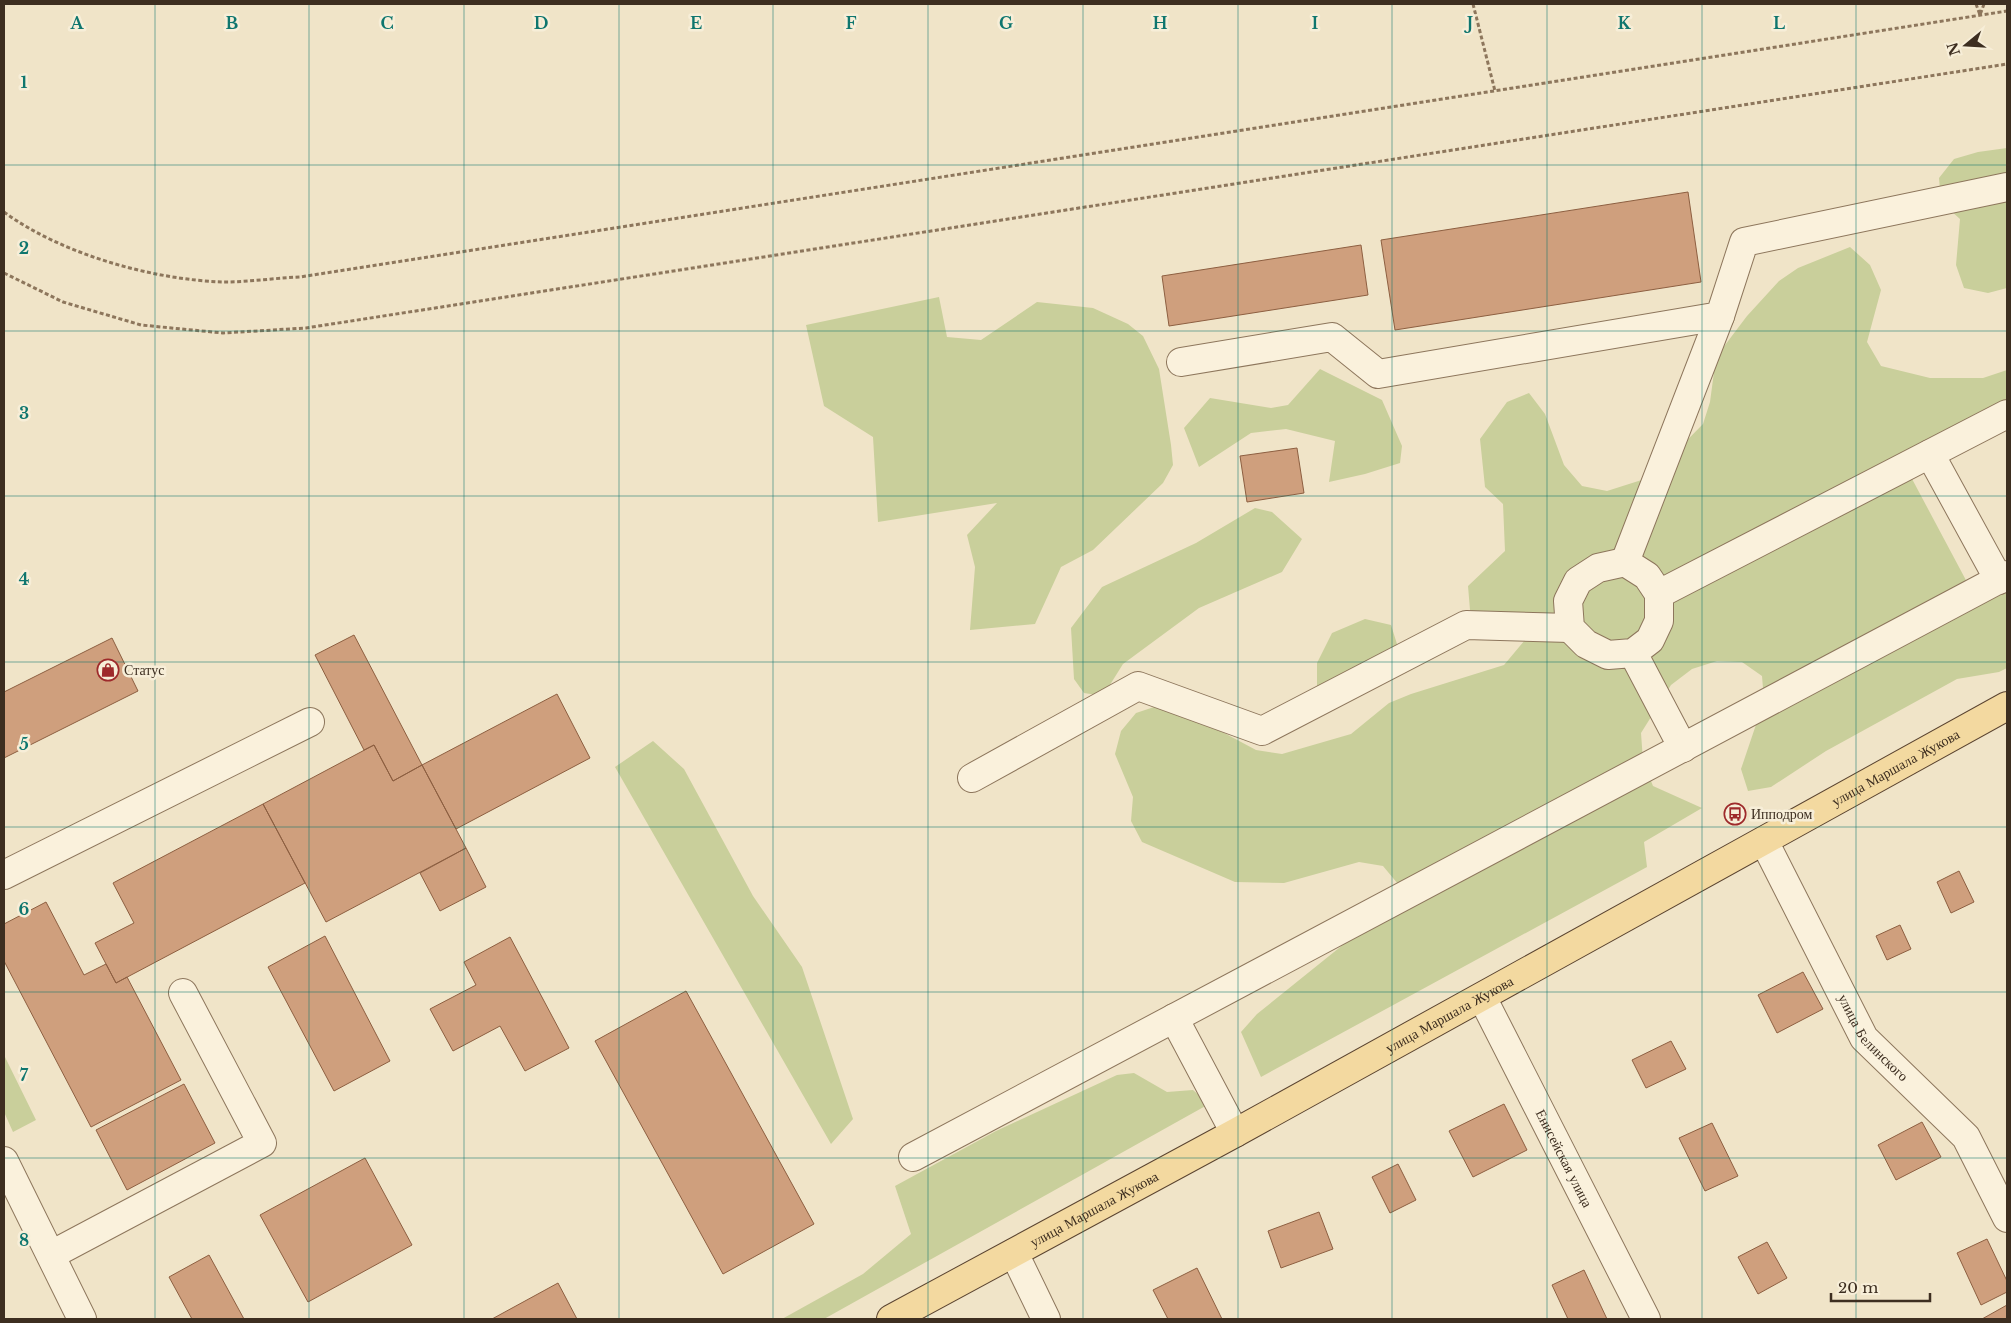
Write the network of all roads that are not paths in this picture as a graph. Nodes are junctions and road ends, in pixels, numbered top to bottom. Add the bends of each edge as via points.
1 (2007, 187) edge
2 (1720, 316) junction
3 (1181, 362) dead end
4 (2007, 414) edge
5 (1930, 454) junction
6 (1624, 562) junction
7 (2003, 577) edge
8 (1659, 594) junction
9 (1570, 628) junction
10 (1633, 653) junction
11 (2007, 706) edge
12 (310, 722) dead end
13 (1682, 748) junction
14 (972, 778) dead end
15 (1764, 840) junction
16 (4, 874) edge
17 (183, 993) dead end
18 (1482, 997) junction
19 (1174, 1018) junction
20 (1234, 1133) junction
21 (913, 1157) dead end
22 (4, 1161) edge
23 (2007, 1218) edge
24 (1014, 1254) junction
25 (51, 1255) junction
26 (82, 1319) edge
27 (891, 1319) edge
28 (1046, 1319) edge
29 (1646, 1319) edge

1 - 2 street via 1744,242
2 - 3 street via 1378,374 1332,337
2 - 6 street
4 - 5 street
5 - 7 street
5 - 8 street
6 - 8 street via 1647,576
6 - 9 street via 1598,568 1578,581 1568,601
7 - 13 street
8 - 10 street via 1659,621 1650,640
9 - 10 street via 1586,644 1608,655
9 - 14 street via 1466,625 1262,731 1138,686
10 - 13 street
11 - 15 main road, улица Маршала Жукова
12 - 16 street
13 - 19 street
15 - 18 main road, улица Маршала Жукова
15 - 23 street, улица Белинского via 1864,1038 1966,1137
17 - 25 street via 262,1144
18 - 20 main road, улица Маршала Жукова
18 - 29 street, Енисейская улица
19 - 20 street
19 - 21 street
20 - 24 main road, улица Маршала Жукова
22 - 25 street
24 - 27 main road, улица Маршала Жукова
24 - 28 street
25 - 26 street

